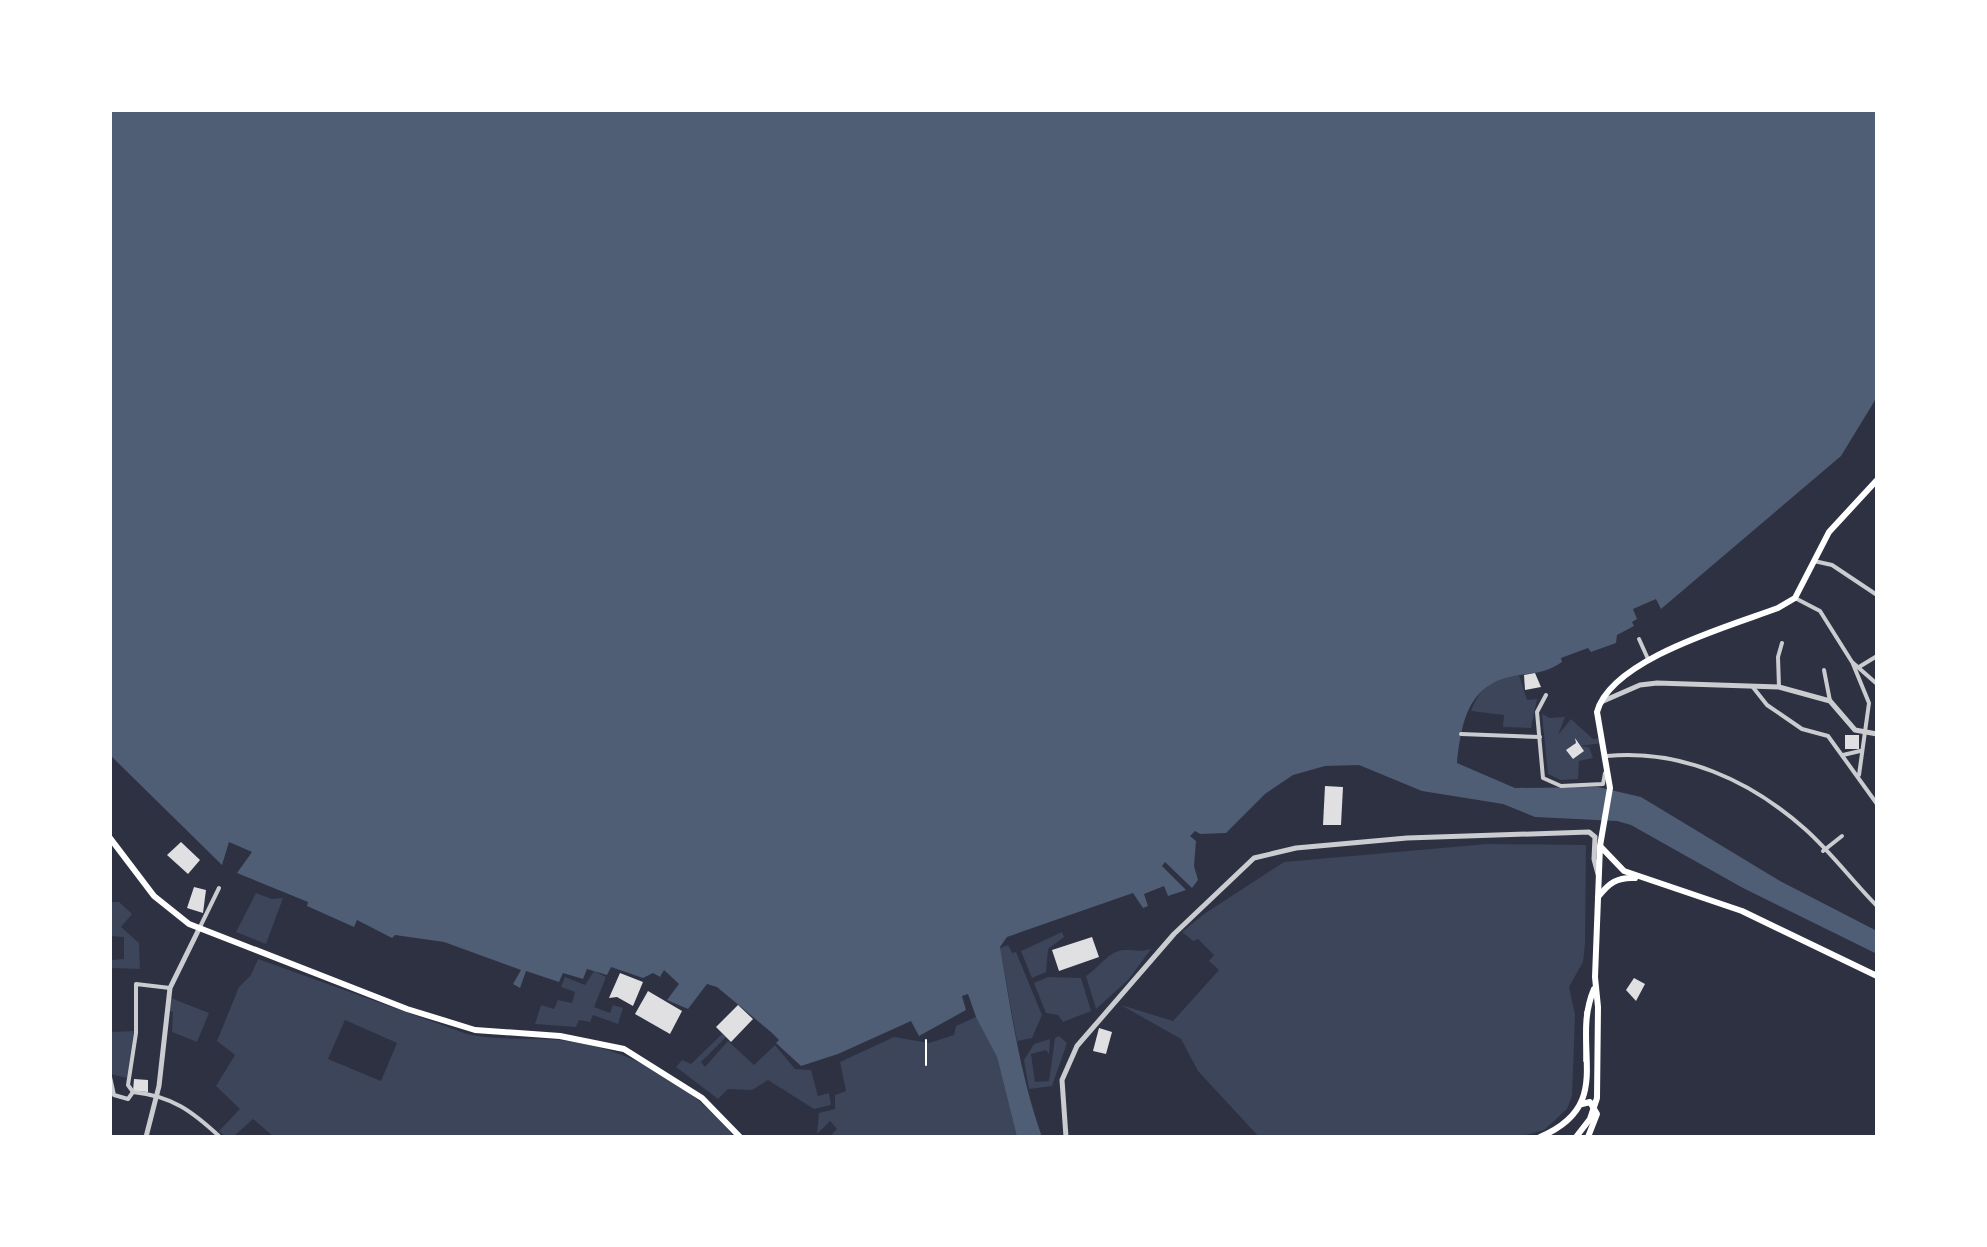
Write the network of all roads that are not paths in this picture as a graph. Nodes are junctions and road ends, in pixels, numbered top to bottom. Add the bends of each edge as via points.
1 (1877, 480) edge
2 (1811, 560) junction
3 (1877, 595) edge
4 (1795, 598) junction
5 (1639, 639) dead end
6 (1782, 643) dead end
7 (1877, 656) edge
8 (1648, 659) junction
9 (1852, 662) junction
10 (1858, 668) junction
11 (1824, 670) dead end
12 (1877, 684) edge
13 (1752, 685) junction
14 (1779, 687) junction
15 (1546, 695) dead end
16 (1830, 701) junction
17 (1600, 702) junction
18 (1461, 734) dead end
19 (1877, 734) edge
20 (1865, 735) junction
21 (1540, 737) junction
22 (1860, 751) junction
23 (1843, 755) junction
24 (1607, 756) junction
25 (1609, 769) junction
26 (1859, 777) junction
27 (1877, 803) edge
28 (1842, 836) dead end
29 (110, 838) edge
30 (1600, 846) junction
31 (1823, 851) junction
32 (1599, 877) junction
33 (1638, 878) junction
34 (219, 888) dead end
35 (1598, 897) junction
36 (1877, 906) edge
37 (199, 929) junction
38 (1877, 976) edge
39 (170, 988) junction
40 (1594, 989) junction
41 (110, 1077) edge
42 (133, 1092) junction
43 (157, 1095) junction
44 (1582, 1104) junction
45 (1595, 1105) junction
46 (146, 1137) edge
47 (220, 1137) edge
48 (740, 1137) edge
49 (1066, 1137) edge
50 (1540, 1137) edge
51 (1576, 1137) edge
52 (1588, 1137) edge

1 - 2 main road
2 - 3 street via 1832,565
2 - 4 main road
4 - 8 main road
4 - 9 street via 1820,611
5 - 8 street
6 - 14 street
7 - 10 street
8 - 17 main road
9 - 10 street
9 - 20 street via 1869,703
10 - 12 street
11 - 16 street
13 - 14 street
13 - 17 street via 1657,683
13 - 23 street via 1767,705 1802,729 1828,736
14 - 16 street
15 - 21 street via 1537,712
16 - 20 street
17 - 24 main road via 1597,712
18 - 21 street
19 - 20 street
20 - 22 street
21 - 25 street via 1543,778 1561,786 1603,784
22 - 23 street
22 - 26 street
23 - 26 street
24 - 25 main road
24 - 31 street via 1678,759 1721,772 1806,830
25 - 30 main road
26 - 27 street
28 - 31 street
29 - 37 main road via 154,896
30 - 32 main road
30 - 33 main road via 1612,862
31 - 36 street
32 - 35 main road
32 - 49 street via 1595,837 1589,832 1407,838 1296,848 1254,858 1174,934 1077,1046 1062,1080
33 - 35 main road via 1621,877
33 - 38 main road via 1742,911
34 - 37 street
35 - 40 main road
37 - 39 street
37 - 48 main road via 475,1030 560,1036 624,1049 692,1091
39 - 42 street via 136,984 128,1085
39 - 43 street
40 - 44 main road via 1588,1003
40 - 45 main road
41 - 42 street via 114,1095 128,1099
42 - 43 street
43 - 46 street
43 - 47 street via 187,1107
44 - 45 main road
44 - 50 main road via 1559,1129
45 - 51 main road
45 - 52 main road

